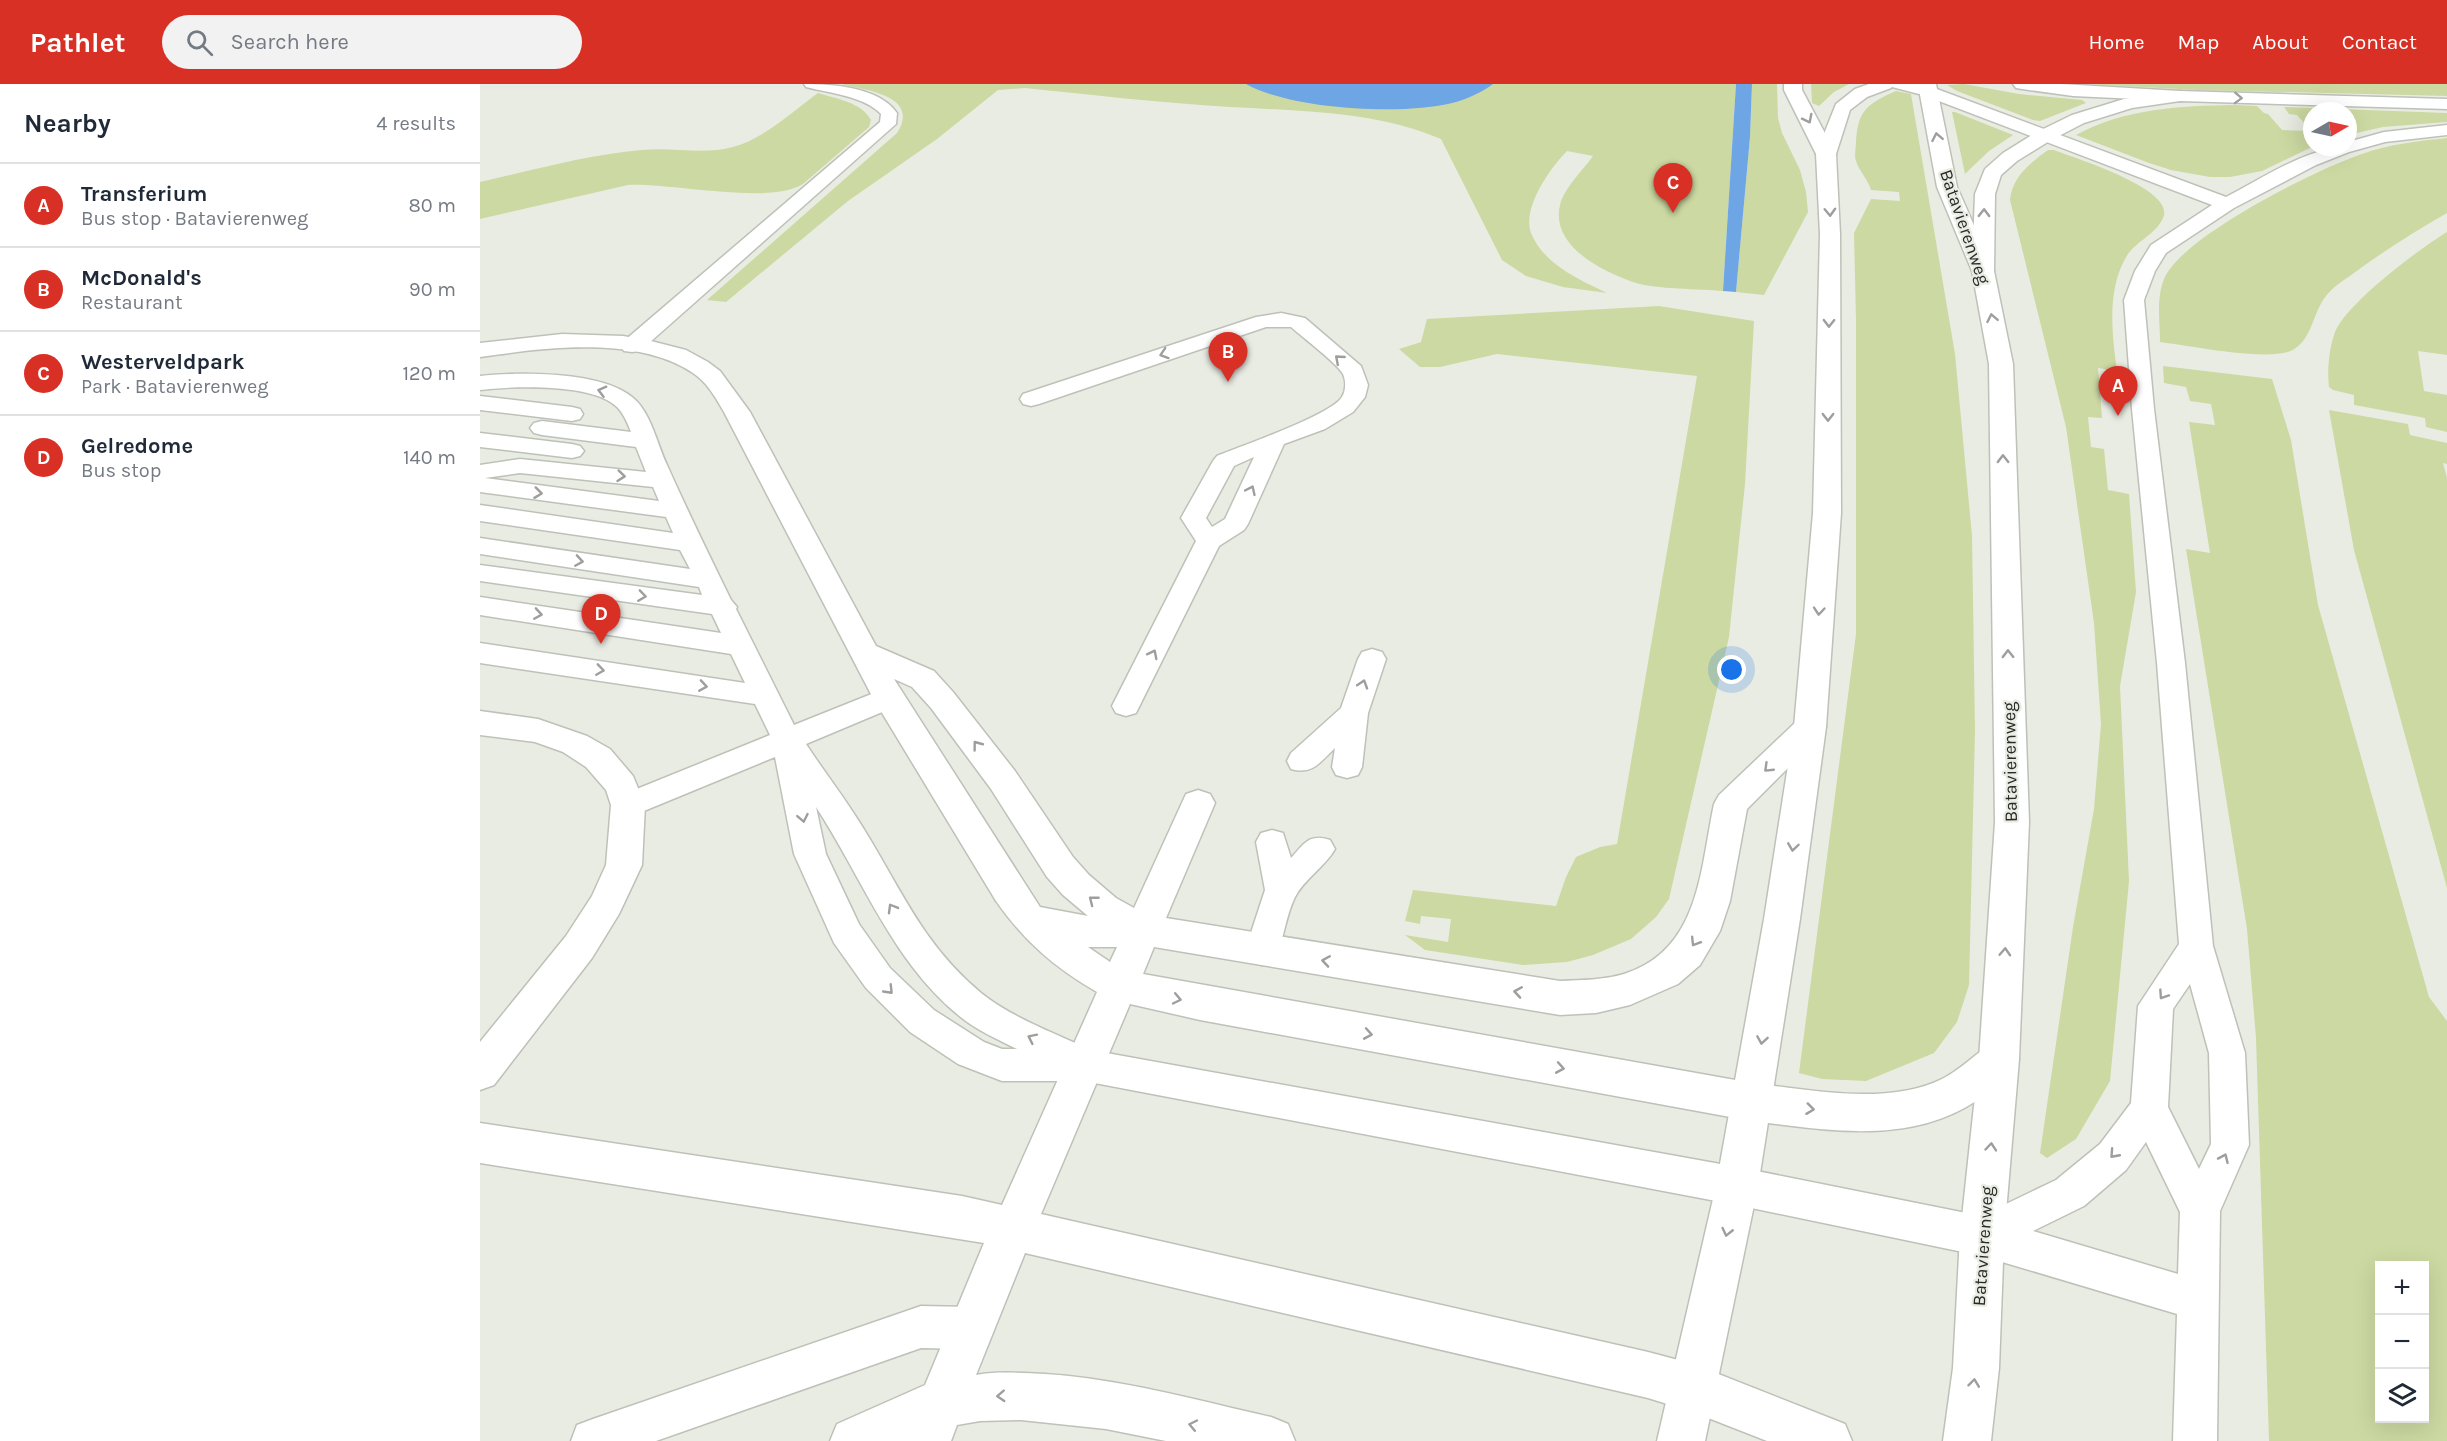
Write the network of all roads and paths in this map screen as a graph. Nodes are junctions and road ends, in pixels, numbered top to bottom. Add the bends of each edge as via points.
1 (812, 84) edge
2 (1793, 84) edge
3 (1885, 84) edge
4 (1898, 84) edge
5 (2022, 84) edge
6 (1928, 88) edge
7 (2180, 96) junction
8 (2447, 104) edge
9 (2447, 130) edge
10 (2044, 136) junction
11 (2357, 144) edge
12 (1826, 154) junction
13 (2323, 156) edge
14 (2227, 204) junction
15 (1983, 271) junction
16 (632, 346) junction
17 (480, 350) edge
18 (480, 383) edge
19 (1031, 399) dead end
20 (480, 403) edge
21 (480, 420) edge
22 (480, 440) edge
23 (1274, 440) junction
24 (650, 451) junction
25 (480, 472) edge
26 (480, 485) edge
27 (677, 511) junction
28 (480, 513) edge
29 (1209, 541) junction
30 (690, 543) junction
31 (480, 546) edge
32 (480, 573) edge
33 (708, 580) junction
34 (480, 606) edge
35 (724, 607) junction
36 (742, 646) junction
37 (480, 653) edge
38 (865, 653) junction
39 (1372, 659) dead end
40 (766, 696) junction
41 (889, 698) junction
42 (1126, 706) dead end
43 (1354, 712) junction
44 (480, 723) edge
45 (1810, 727) junction
46 (787, 740) junction
47 (1302, 761) dead end
48 (1347, 767) dead end
49 (1198, 803) dead end
50 (628, 805) junction
51 (1272, 842) dead end
52 (1319, 849) dead end
53 (1281, 890) junction
54 (1028, 918) junction
55 (1143, 930) junction
56 (2196, 946) junction
57 (1262, 951) junction
58 (1120, 986) junction
59 (1999, 1059) junction
60 (1084, 1065) junction
61 (480, 1072) edge
62 (1752, 1101) junction
63 (2149, 1108) junction
64 (480, 1143) edge
65 (1737, 1186) junction
66 (2200, 1211) junction
67 (1013, 1230) junction
68 (1982, 1236) junction
69 (2198, 1300) junction
70 (970, 1328) junction
71 (1693, 1388) junction
72 (934, 1423) edge
73 (592, 1441) edge
74 (854, 1441) edge
75 (1271, 1441) edge
76 (1681, 1441) edge
77 (1828, 1441) edge
78 (1967, 1441) edge
79 (2195, 1441) edge

1 - 16 lane via 875,102 889,113 888,124
2 -> 12 main road
3 - 12 main road via 1861,93 1842,108
4 - 6 lane
5 - 7 main road via 2073,91
6 - 10 lane
15 -> 6 main road, Batavierenweg via 1947,187
7 -> 8 main road
7 - 10 main road via 2130,103 2078,118
9 - 11 lane
10 - 14 lane
15 -> 10 main road via 1985,194 1992,173
12 -> 45 main road via 1830,234 1827,513
13 - 14 lane
14 - 56 lane via 2158,249 2134,300
59 -> 15 main road, Batavierenweg via 2012,811 2001,364
16 - 17 main road via 567,341
16 - 38 main road via 689,360 723,390
24 -> 18 lane via 625,402 603,390 519,380
23 -> 19 lane via 1341,411 1358,392 1353,371 1291,320 1263,321
20 - 24 lane
21 - 24 lane
22 - 24 lane
29 -> 23 lane via 1235,524
23 - 29 lane via 1225,461 1193,518
25 -> 24 lane
24 - 27 lane
26 -> 27 lane
27 - 30 lane
28 - 30 lane
42 -> 29 lane
30 - 33 lane
31 -> 33 lane
32 -> 35 lane
33 - 35 lane
34 -> 36 lane
35 - 36 lane
36 - 40 lane
37 -> 40 lane
38 - 41 main road
55 -> 38 main road via 1103,908 1060,867 1003,780 923,678
43 -> 39 lane
40 - 46 lane
41 - 46 lane
41 - 54 main road
43 - 47 lane
43 - 48 lane
44 - 50 main road via 538,731 574,744 598,758 621,785
45 -> 57 main road via 1731,804 1712,902 1702,931 1687,954 1665,973 1630,989 1560,998
45 -> 62 main road
46 - 50 lane
60 -> 46 lane via 971,1005 944,980 892,910 854,839
46 -> 60 lane via 810,854 846,933 878,978 922,1021 971,1053 1002,1065
49 - 55 main road
50 - 61 main road via 624,865 606,904 579,947
51 - 53 lane
52 - 53 lane
53 - 57 lane
54 - 55 main road via 1082,933
54 - 58 main road via 1086,967
55 - 57 main road
55 - 58 main road
56 -> 63 lane via 2156,1006
66 -> 56 lane via 2230,1145 2227,1053
58 - 60 main road
58 -> 62 main road via 1200,1004
62 -> 59 main road via 1842,1113 1900,1111 1955,1094
68 -> 59 main road, Batavierenweg
60 - 65 lane
60 - 67 main road
62 - 65 main road
63 - 66 lane
63 -> 68 lane via 2113,1157 2070,1193
64 - 67 main road via 950,1215
65 - 68 lane
65 -> 71 main road
66 - 69 lane
67 - 70 main road
67 - 71 main road
68 - 69 lane
78 -> 68 main road, Batavierenweg via 1976,1368
69 - 79 lane
70 - 72 main road
70 - 73 lane via 921,1327
71 - 76 main road
71 - 77 main road
72 - 74 main road via 895,1421
75 -> 72 main road via 1122,1409 1030,1395 975,1398

